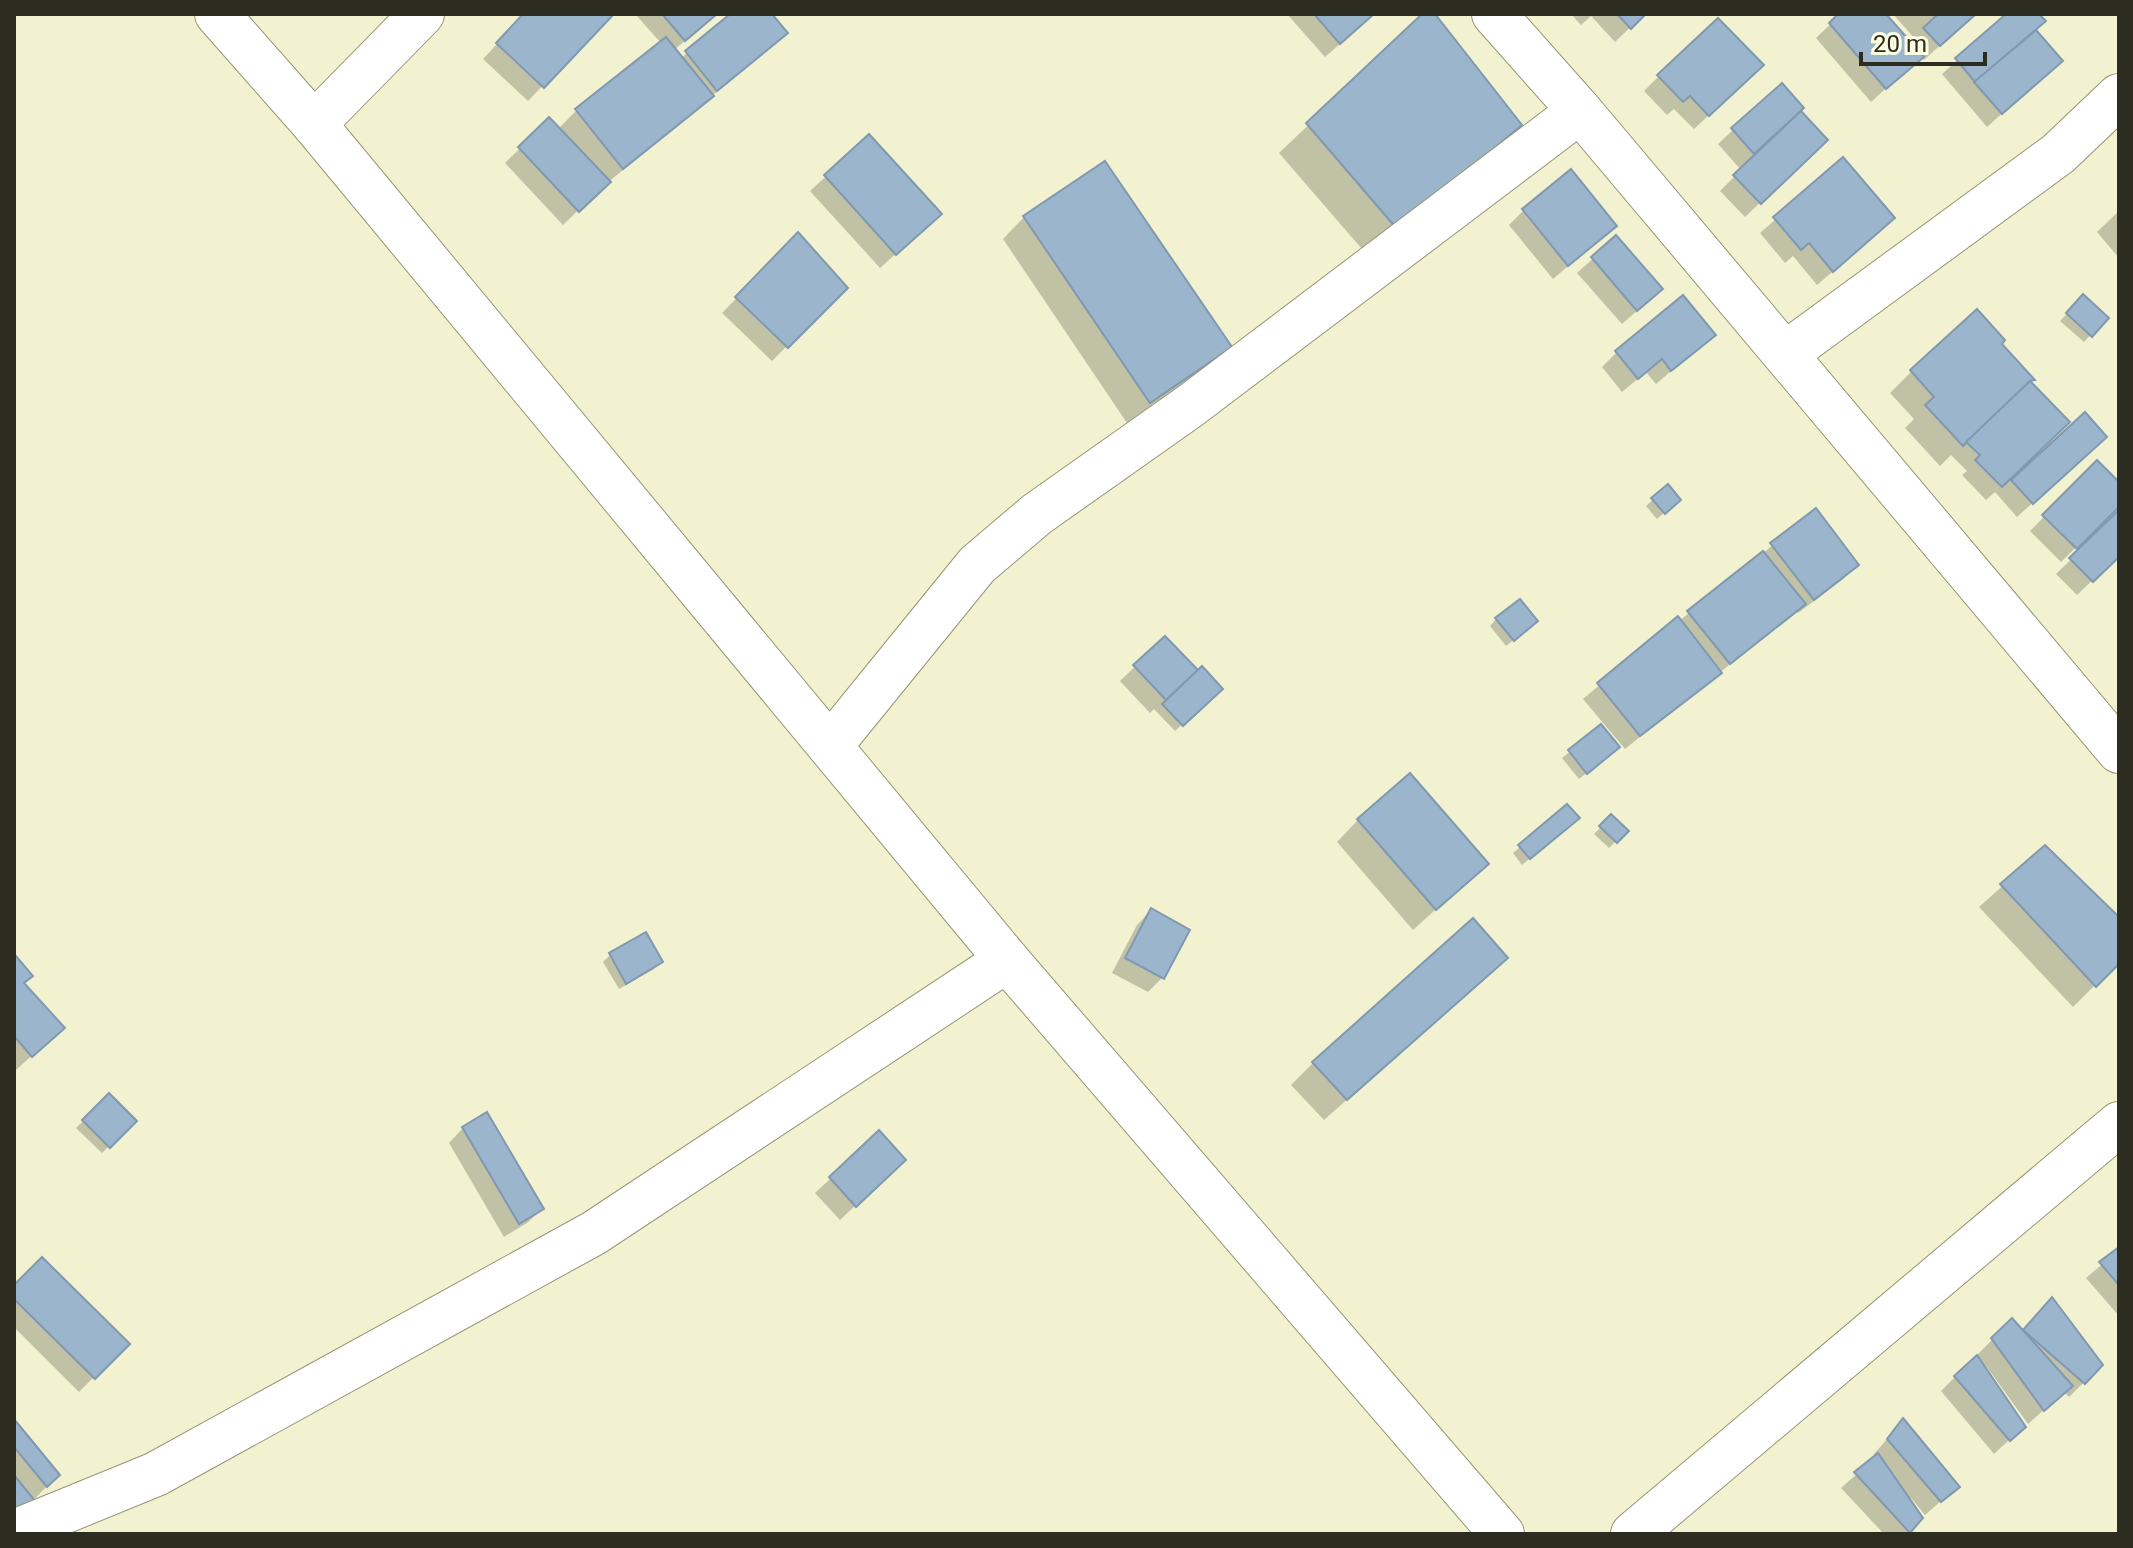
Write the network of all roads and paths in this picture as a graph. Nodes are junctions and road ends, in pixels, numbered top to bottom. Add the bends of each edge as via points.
1 (217, 14) edge
2 (422, 14) edge
3 (1494, 14) edge
4 (2119, 96) edge
5 (1580, 111) junction
6 (314, 124) junction
7 (1785, 354) junction
8 (830, 746) junction
9 (2119, 751) edge
10 (1007, 960) junction
11 (2119, 1124) edge
12 (14, 1532) edge
13 (1502, 1534) edge
14 (1633, 1534) edge

1 - 6 main road
2 - 6 main road
3 - 5 main road
4 - 7 main road via 2058,154
5 - 7 main road
5 - 8 main road via 1190,406 1037,514 977,565
6 - 8 main road
7 - 9 main road
8 - 10 main road
10 - 12 main road via 594,1233 156,1474
10 - 13 main road
11 - 14 main road

